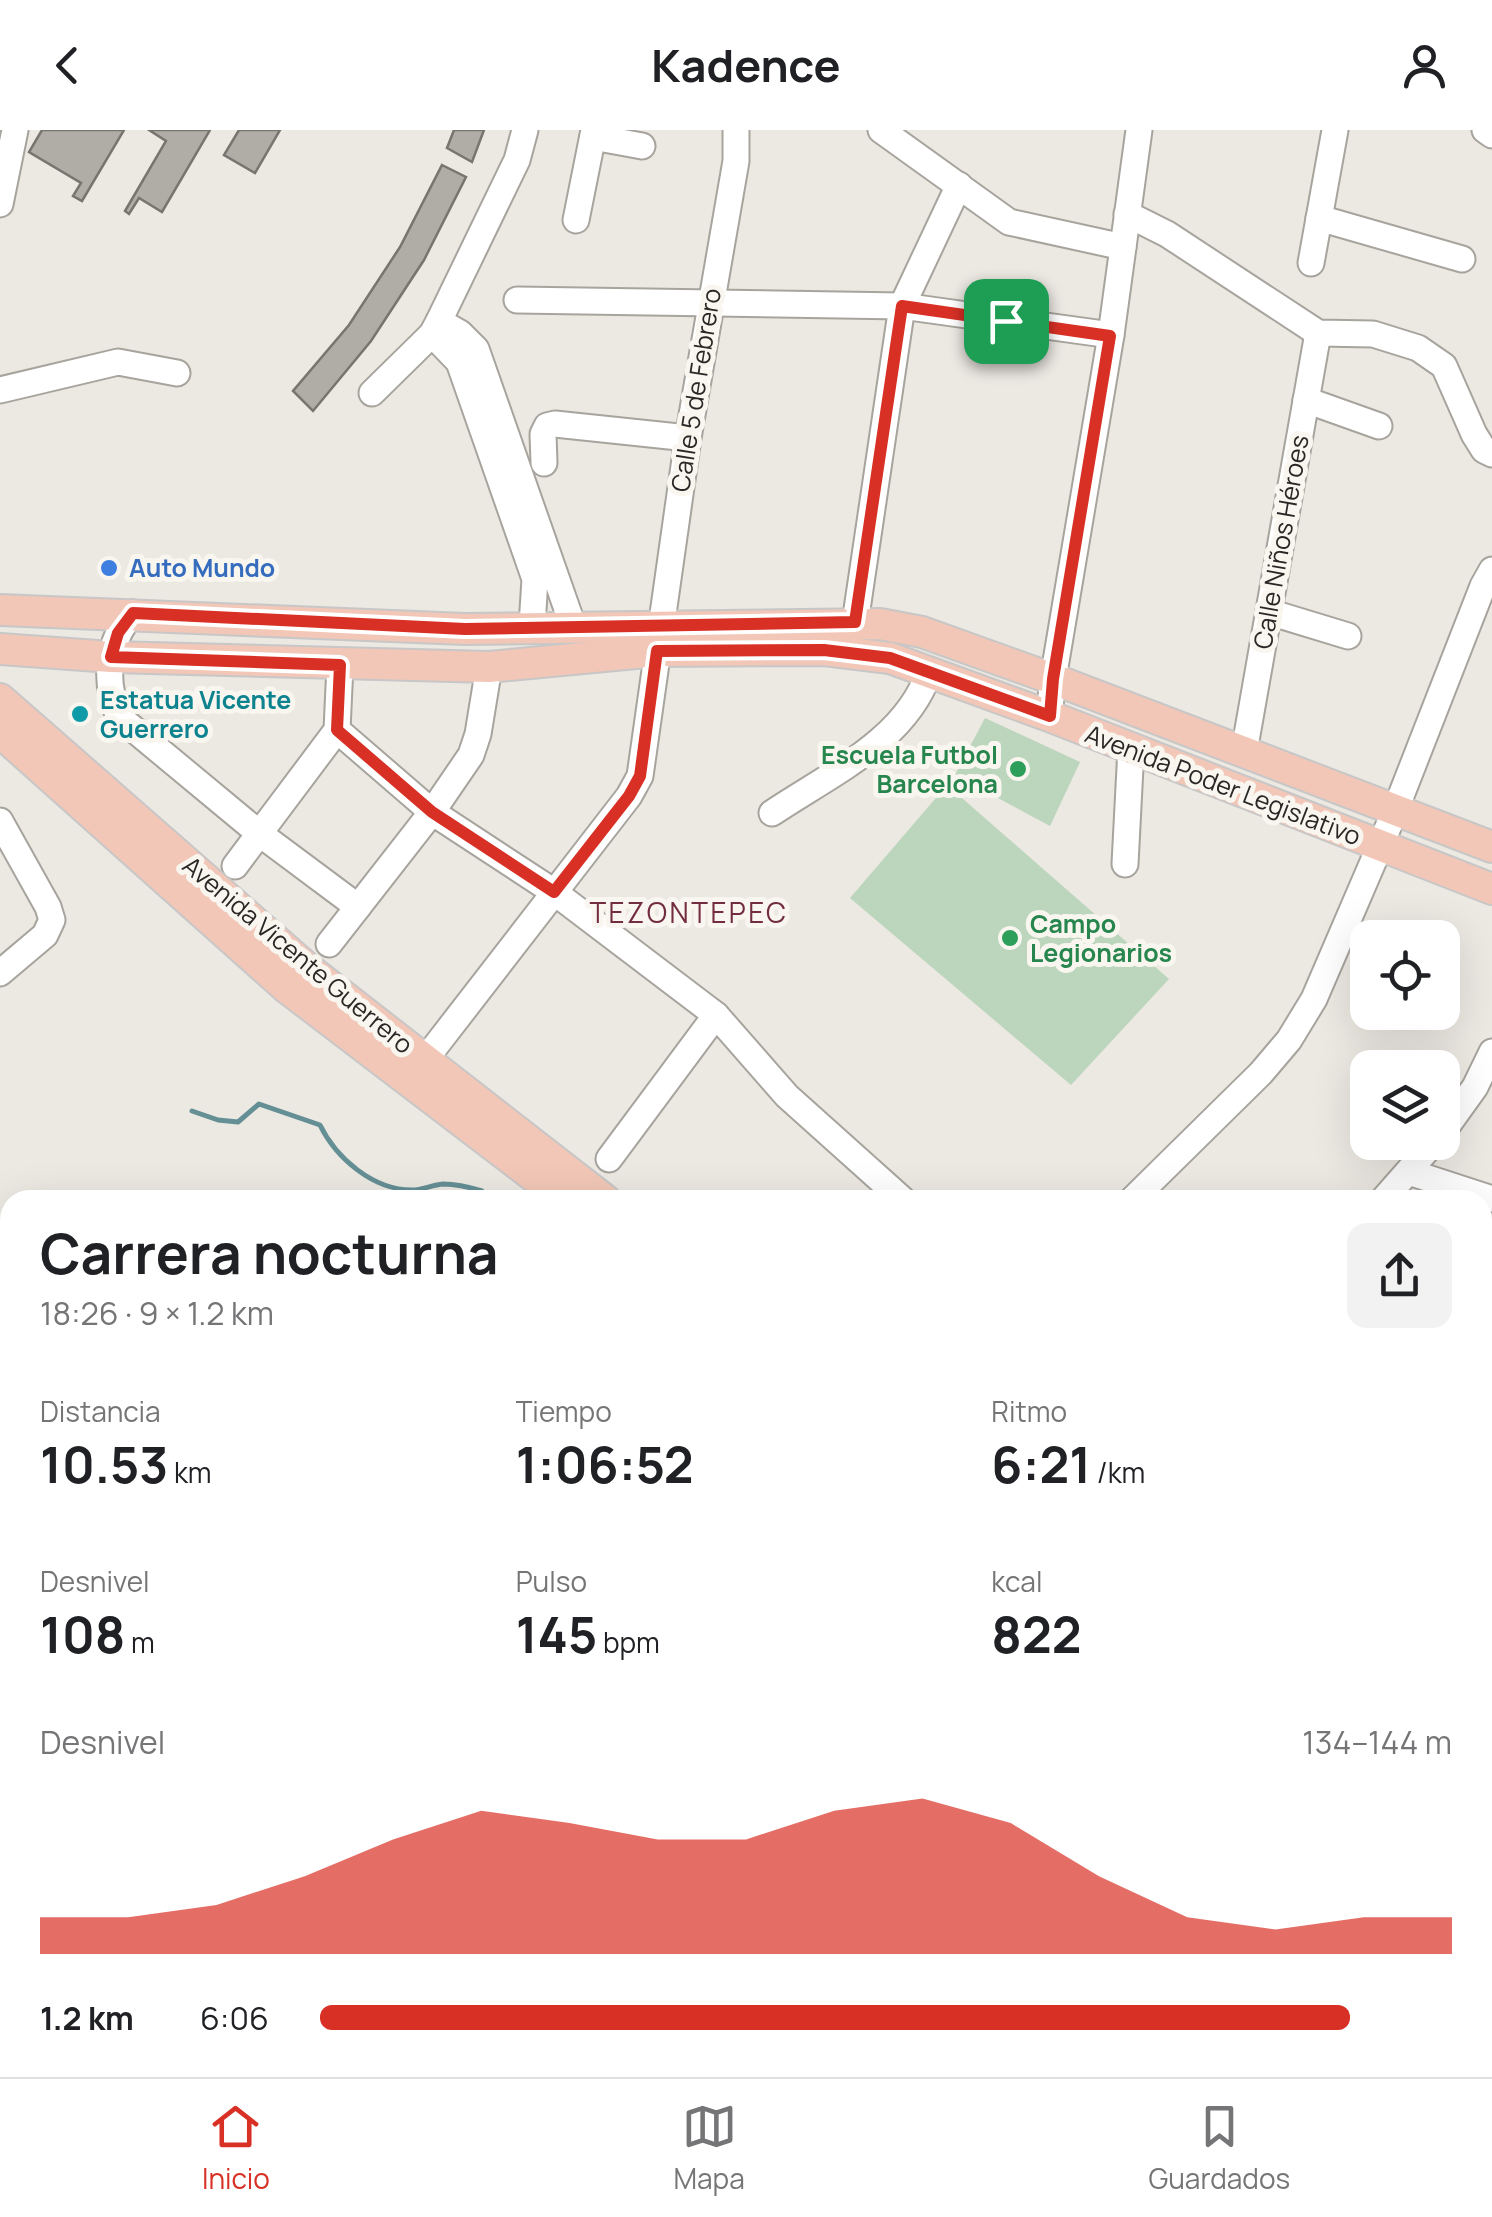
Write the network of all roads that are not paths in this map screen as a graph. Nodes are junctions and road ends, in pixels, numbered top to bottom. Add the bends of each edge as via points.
1 (15, 130) edge
2 (525, 130) edge
3 (736, 130) edge
4 (881, 130) edge
5 (1139, 130) edge
6 (1335, 130) edge
7 (1485, 130) edge
8 (594, 134) edge
9 (1492, 135) edge
10 (642, 146) dead end
11 (959, 184) junction
12 (0, 204) edge
13 (1126, 214) junction
14 (1319, 218) junction
15 (576, 220) dead end
16 (1123, 248) junction
17 (1462, 259) dead end
18 (1311, 263) dead end
19 (517, 300) dead end
20 (710, 301) junction
21 (902, 306) junction
22 (435, 328) junction
23 (1318, 333) junction
24 (1110, 336) junction
25 (177, 372) dead end
26 (0, 390) edge
27 (372, 392) dead end
28 (1306, 400) junction
29 (1379, 426) dead end
30 (688, 438) junction
31 (1492, 454) edge
32 (544, 463) dead end
33 (1492, 570) edge
34 (0, 610) edge
35 (55, 612) junction
36 (1269, 612) junction
37 (133, 613) junction
38 (855, 622) junction
39 (532, 626) junction
40 (573, 626) junction
41 (1348, 636) dead end
42 (658, 638) junction
43 (0, 647) edge
44 (50, 653) junction
45 (111, 657) junction
46 (340, 665) junction
47 (489, 667) junction
48 (928, 672) junction
49 (1053, 679) junction
50 (0, 699) edge
51 (1050, 716) junction
52 (337, 730) junction
53 (0, 732) edge
54 (1131, 748) junction
55 (1244, 752) junction
56 (1395, 811) junction
57 (432, 812) junction
58 (772, 813) dead end
59 (0, 821) edge
60 (260, 834) junction
61 (1379, 846) junction
62 (1492, 848) edge
63 (1125, 864) dead end
64 (235, 866) dead end
65 (1492, 890) edge
66 (554, 892) junction
67 (358, 907) junction
68 (330, 944) dead end
69 (0, 972) edge
70 (716, 1016) junction
71 (1492, 1052) edge
72 (424, 1061) junction
73 (1460, 1110) edge
74 (609, 1159) dead end
75 (1419, 1160) edge
76 (1409, 1172) junction
77 (552, 1190) edge
78 (592, 1190) edge
79 (892, 1190) edge
80 (1142, 1190) edge
81 (1393, 1190) edge
82 (1464, 1190) edge

1 - 12 street
2 - 22 street via 517,160
3 - 20 street, Calle 5 de Febrero
4 - 11 street
5 - 13 street
6 - 14 street
7 - 9 street
8 - 10 street
8 - 15 street
11 - 16 street via 1009,222
11 - 21 street
13 - 16 street
13 - 23 street
14 - 17 street
14 - 18 street
16 - 24 street
19 - 20 street
20 - 21 street
20 - 30 street, Calle 5 de Febrero
21 - 24 street
21 - 38 street
22 - 27 street
22 - 39 street via 459,362 529,561 536,598
22 - 40 street via 460,333 476,349
23 - 28 street, Calle Niños Héroes
23 - 31 street via 1373,334 1418,348 1444,366 1474,434
24 - 49 street
25 - 26 street via 118,362
28 - 29 street
28 - 36 street, Calle Niños Héroes
30 - 32 street via 555,424 543,434
30 - 42 street, Calle 5 de Febrero
33 - 56 street
34 - 35 main road, Avenida Poder Legislativo
34 - 43 main road via 10,629
35 - 37 main road, Avenida Poder Legislativo
35 - 44 main road via 42,634
36 - 41 street
36 - 55 street, Calle Niños Héroes
37 - 39 main road, Avenida Poder Legislativo via 465,629
37 - 45 street
38 - 42 main road, Avenida Poder Legislativo
38 - 49 main road, Avenida Poder Legislativo via 922,632
39 - 40 main road, Avenida Poder Legislativo
40 - 42 main road, Avenida Poder Legislativo
42 - 47 main road, Avenida Poder Legislativo
42 - 48 main road, Avenida Poder Legislativo via 890,658
42 - 66 street, Calle 5 de Febrero via 640,776
43 - 44 main road, Avenida Poder Legislativo
44 - 45 main road, Avenida Poder Legislativo
45 - 46 main road, Avenida Poder Legislativo
45 - 60 street via 110,693 119,717
46 - 47 main road, Avenida Poder Legislativo
46 - 52 street
47 - 57 street via 471,756
48 - 51 main road, Avenida Poder Legislativo
48 - 58 street via 923,689 880,740
49 - 51 street
49 - 55 main road, Avenida Poder Legislativo
50 - 72 main road, Avenida Vicente Guerrero via 307,968
51 - 54 main road, Avenida Poder Legislativo
52 - 57 street
52 - 60 street
53 - 77 main road, Avenida Vicente Guerrero via 287,988
54 - 61 main road, Avenida Poder Legislativo
54 - 63 street
55 - 56 main road, Avenida Poder Legislativo
56 - 61 street
56 - 62 main road, Avenida Poder Legislativo
57 - 66 street
57 - 67 street
59 - 69 street via 52,920
60 - 64 street
60 - 67 street
61 - 65 main road, Avenida Poder Legislativo
61 - 80 street via 1314,999 1289,1040
66 - 70 street
66 - 72 street, Calle 5 de Febrero
67 - 68 street
70 - 74 street
70 - 79 street via 787,1096
71 - 73 street
72 - 78 main road, Avenida Vicente Guerrero
75 - 76 street
76 - 81 street
76 - 82 street

